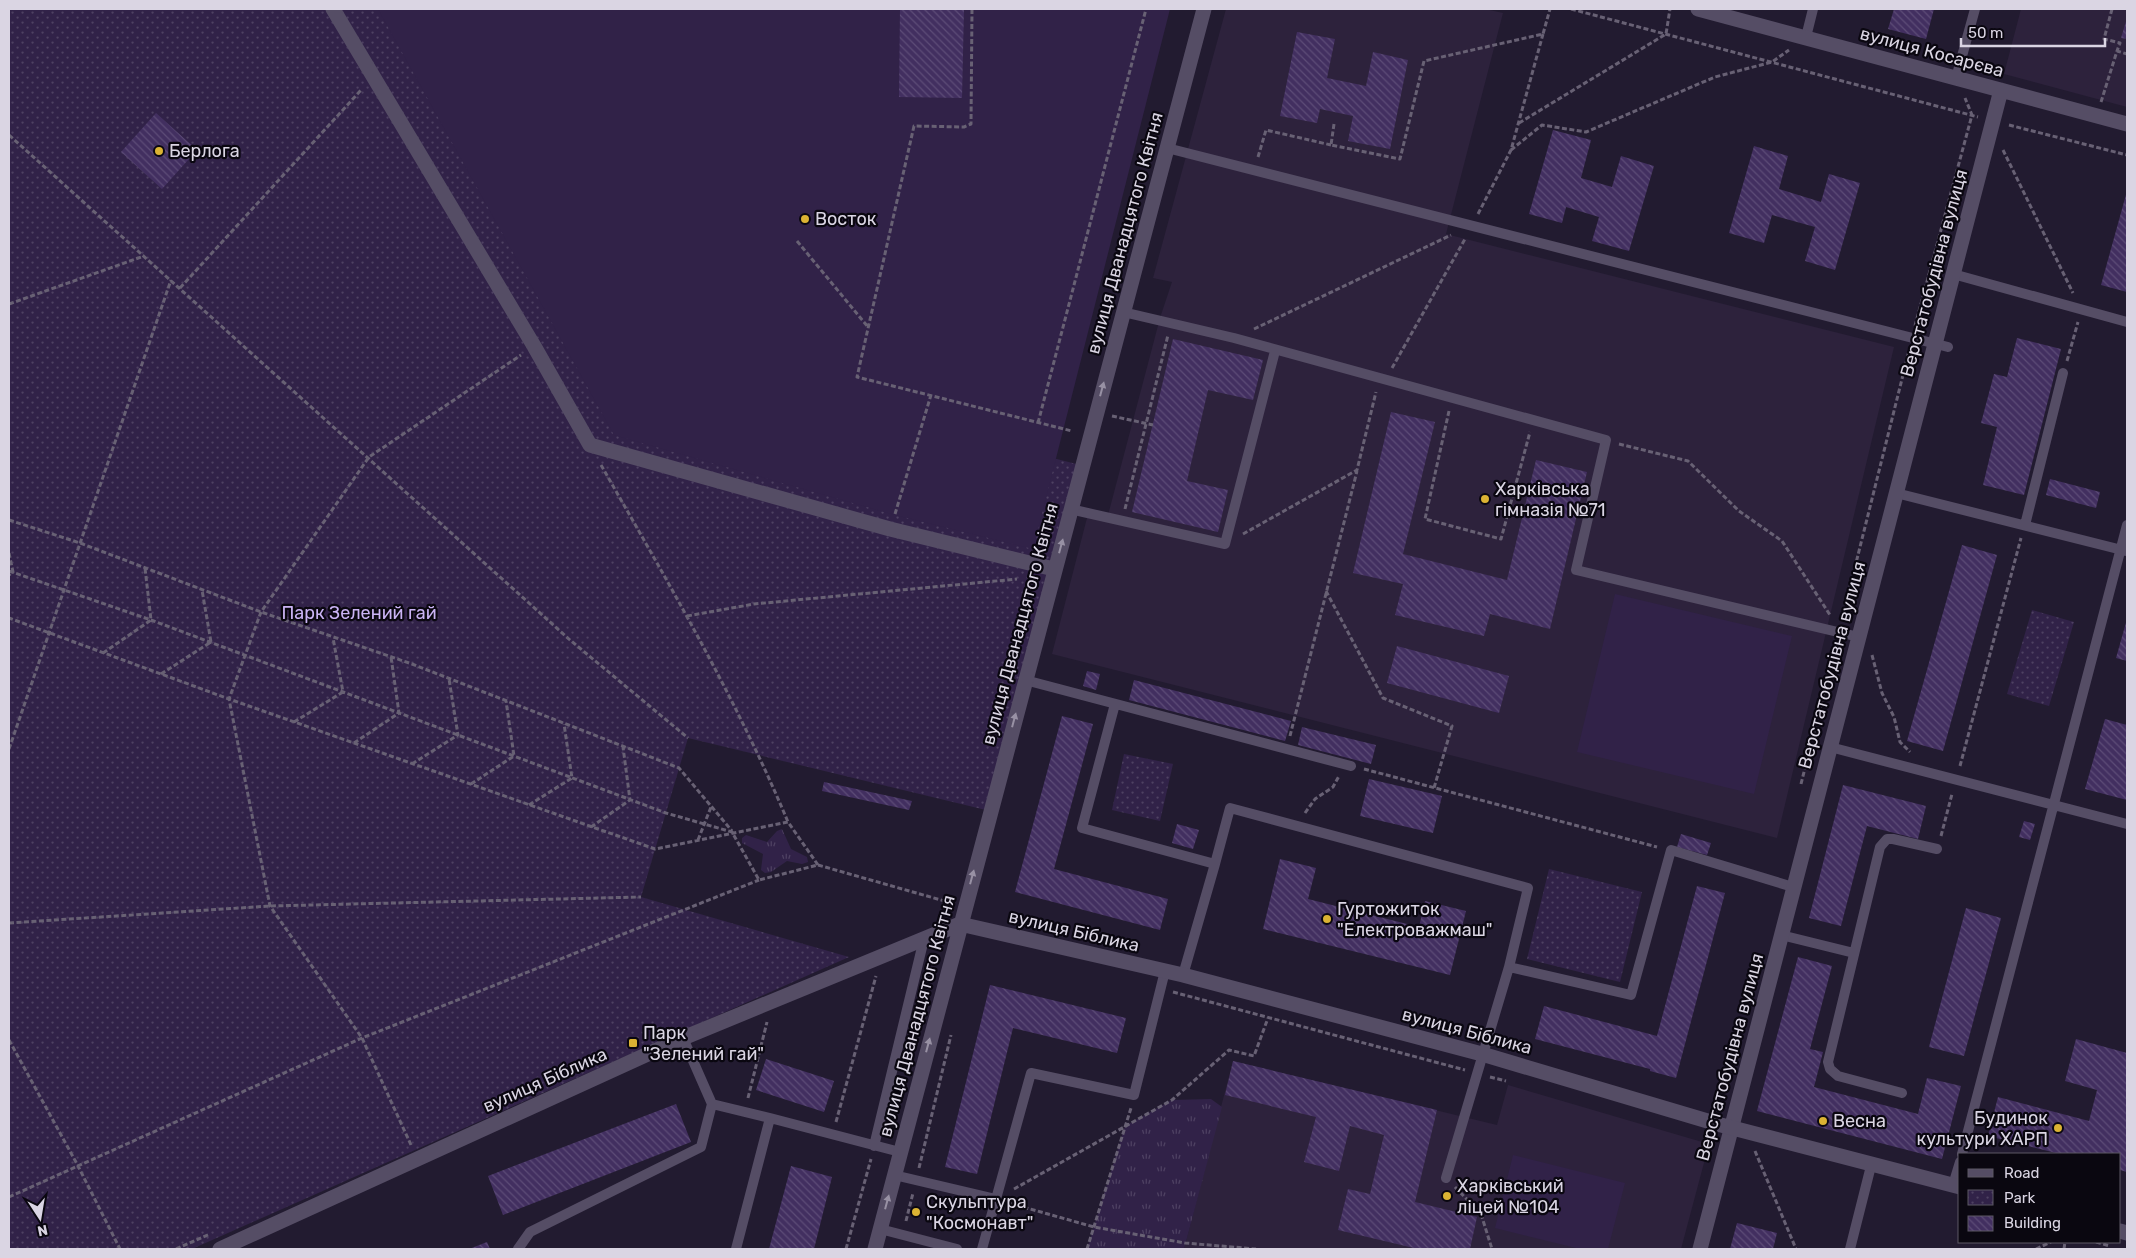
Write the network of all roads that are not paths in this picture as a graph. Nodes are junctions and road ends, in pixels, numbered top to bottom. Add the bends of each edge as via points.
1 (333, 9) edge
2 (1204, 9) edge
3 (1698, 9) edge
4 (1813, 9) edge
5 (1975, 9) edge
6 (1806, 38) junction
7 (1956, 78) junction
8 (2001, 90) junction
9 (2127, 124) edge
10 (1166, 148) junction
11 (1953, 274) junction
12 (1123, 312) junction
13 (2127, 322) edge
14 (1942, 345) junction
15 (1275, 350) junction
16 (2063, 372) road end
17 (1896, 493) junction
18 (1070, 509) junction
19 (2025, 525) junction
20 (2127, 525) edge
21 (2124, 550) edge
22 (1054, 569) junction
23 (1859, 637) junction
24 (1025, 680) junction
25 (1115, 704) junction
26 (1830, 747) junction
27 (1348, 765) road end
28 (2127, 824) edge
29 (1937, 849) road end
30 (1214, 864) junction
31 (1793, 887) junction
32 (960, 924) junction
33 (1781, 935) junction
34 (924, 939) junction
35 (1854, 953) junction
36 (1509, 967) junction
37 (1165, 971) junction
38 (1183, 975) junction
39 (683, 1038) junction
40 (1482, 1054) junction
41 (1902, 1093) dead end
42 (712, 1104) junction
43 (770, 1118) junction
44 (1731, 1127) junction
45 (874, 1146) junction
46 (900, 1152) junction
47 (1962, 1153) edge
48 (1872, 1162) junction
49 (894, 1175) junction
50 (1446, 1178) road end
51 (1956, 1186) edge
52 (996, 1199) junction
53 (880, 1229) junction
54 (220, 1249) edge
55 (518, 1249) edge
56 (736, 1249) edge
57 (875, 1249) edge
58 (957, 1249) edge
59 (982, 1249) edge
60 (1700, 1249) edge
61 (1850, 1249) edge

1 - 22 street via 590,445 890,529
2 - 10 street, вулиця Дванадцятого Квітня
3 - 6 street, вулиця Косарєва
4 - 6 lane
5 - 7 lane
6 - 7 street, вулиця Косарєва
7 - 8 street, вулиця Косарєва
8 - 9 street, вулиця Косарєва
8 - 11 street, Верстатобудівна вулиця
10 - 12 street, вулиця Дванадцятого Квітня
10 - 14 lane
11 - 13 lane
11 - 14 street, Верстатобудівна вулиця
12 - 15 lane
18 -> 12 street, вулиця Дванадцятого Квітня
14 - 17 street, Верстатобудівна вулиця
15 - 18 lane via 1225,544
15 - 23 lane via 1606,440 1576,570
16 - 19 lane
17 - 19 lane
17 - 23 street, Верстатобудівна вулиця
22 -> 18 street, вулиця Дванадцятого Квітня
19 - 21 lane
20 - 21 lane
21 - 47 lane
22 - 24 street, вулиця Дванадцятого Квітня
23 - 26 street, Верстатобудівна вулиця
24 - 25 lane
32 -> 24 street, вулиця Дванадцятого Квітня
25 - 27 lane
25 - 30 lane via 1082,828
26 - 28 lane
26 - 31 street, Верстатобудівна вулиця
29 - 35 lane via 1893,839 1882,843
30 - 36 lane via 1230,808 1528,888
30 - 38 lane
31 - 33 street, Верстатобудівна вулиця
31 - 36 lane via 1671,850 1631,995
32 - 34 street, вулиця Біблика
32 - 37 street, вулиця Біблика
46 -> 32 street, вулиця Дванадцятого Квітня
33 - 35 lane
33 - 44 street, Верстатобудівна вулиця
34 - 39 street, вулиця Біблика
34 - 45 lane
35 - 41 lane via 1828,1062 1830,1069 1838,1076
36 - 40 lane
37 - 38 street, вулиця Біблика
37 - 52 lane via 1134,1096 1031,1073
38 - 40 street, вулиця Біблика
39 - 42 lane
39 - 54 street, вулиця Біблика
40 - 44 street, вулиця Біблика
40 - 50 lane
42 - 43 lane
42 - 55 lane via 702,1147 530,1232
43 - 45 lane
43 - 56 lane
44 - 48 street, вулиця Біблика
44 - 60 street, Верстатобудівна вулиця
45 - 46 lane
46 - 49 street, вулиця Дванадцятого Квітня
48 - 51 street, вулиця Біблика
48 - 61 lane
49 - 52 lane
53 -> 49 street, вулиця Дванадцятого Квітня
52 - 59 lane
53 - 57 street, вулиця Дванадцятого Квітня
53 - 58 lane

